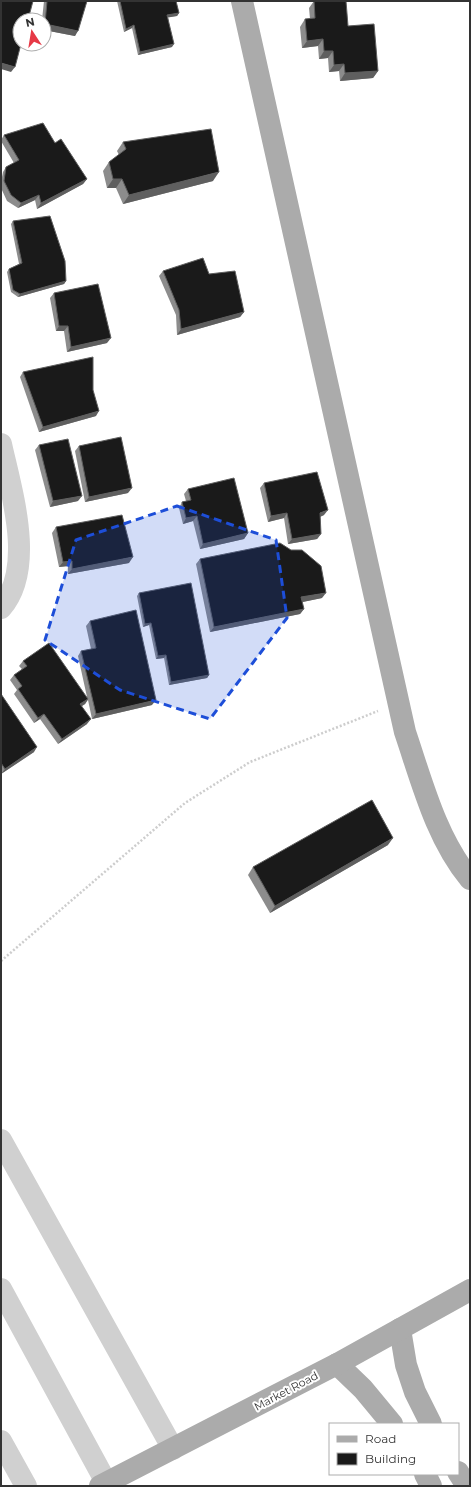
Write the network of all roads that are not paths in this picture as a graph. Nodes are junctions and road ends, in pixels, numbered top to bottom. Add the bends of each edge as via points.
1 (242, 1) edge
2 (2, 451) edge
3 (1, 608) edge
4 (470, 879) edge
5 (1, 1140) edge
6 (1, 1289) edge
7 (470, 1290) edge
8 (400, 1329) junction
9 (336, 1364) junction
10 (391, 1423) edge
11 (430, 1423) edge
12 (1, 1441) edge
13 (173, 1449) junction
14 (459, 1474) edge
15 (426, 1475) edge
16 (103, 1485) edge
17 (26, 1486) edge
18 (431, 1486) edge
19 (467, 1486) edge

1 - 4 main road via 405,732 436,822
2 - 3 street via 19,528 18,568 8,600
5 - 13 street
6 - 16 street
7 - 8 main road, Market Road
8 - 9 main road, Market Road
8 - 11 main road via 406,1365 415,1392
9 - 10 main road via 363,1389
9 - 13 main road, Market Road
12 - 17 street
13 - 16 main road, Market Road
14 - 19 main road
15 - 18 main road

